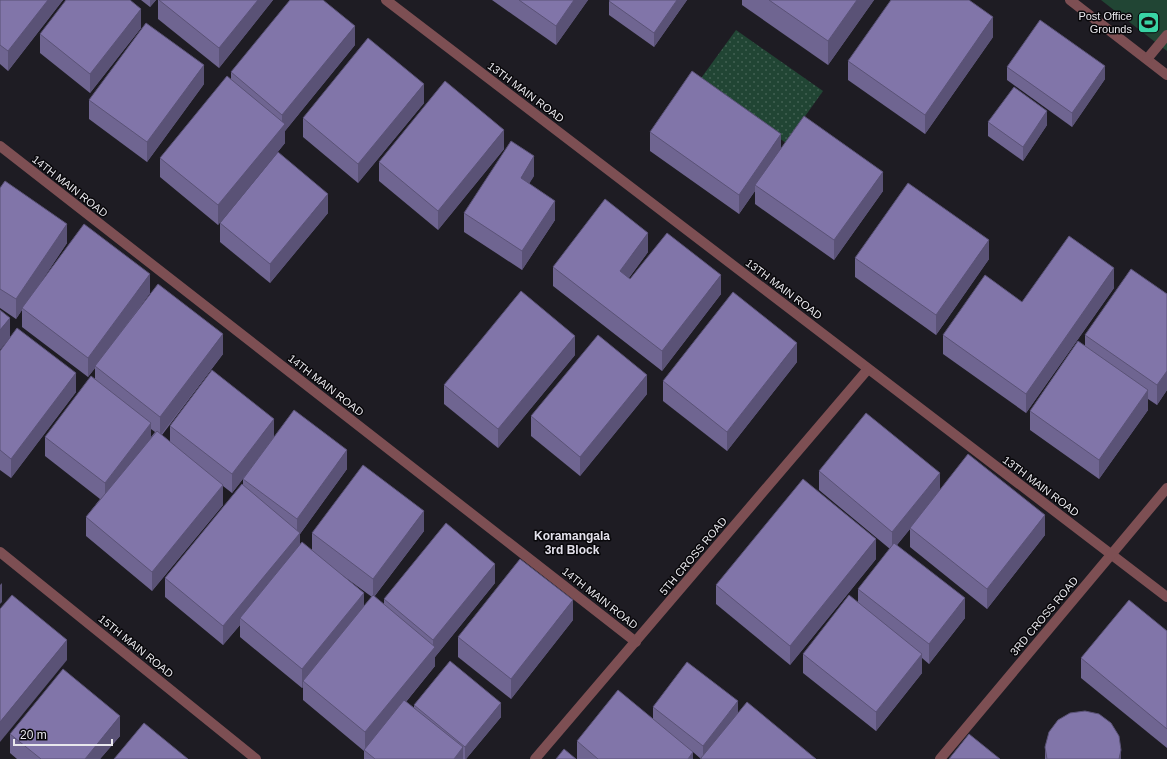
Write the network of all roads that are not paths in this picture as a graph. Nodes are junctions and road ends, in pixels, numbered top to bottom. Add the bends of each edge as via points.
1 (386, 0) edge
2 (1070, 0) edge
3 (1167, 35) edge
4 (1147, 59) junction
5 (1167, 75) edge
6 (0, 146) edge
7 (868, 369) junction
8 (1167, 488) edge
9 (0, 552) edge
10 (1111, 555) junction
11 (1167, 597) edge
12 (636, 642) junction
13 (256, 759) edge
14 (536, 759) edge
15 (940, 759) edge

1 - 7 street, 13TH MAIN ROAD
2 - 4 street
3 - 4 street
4 - 5 street
6 - 12 street, 14TH MAIN ROAD
7 - 10 street, 13TH MAIN ROAD
7 - 12 street, 5TH CROSS ROAD
8 - 10 street, 3RD CROSS ROAD
9 - 13 street, 15TH MAIN ROAD
10 - 11 street, 13TH MAIN ROAD
10 - 15 street, 3RD CROSS ROAD
12 - 14 street, 5TH CROSS ROAD

